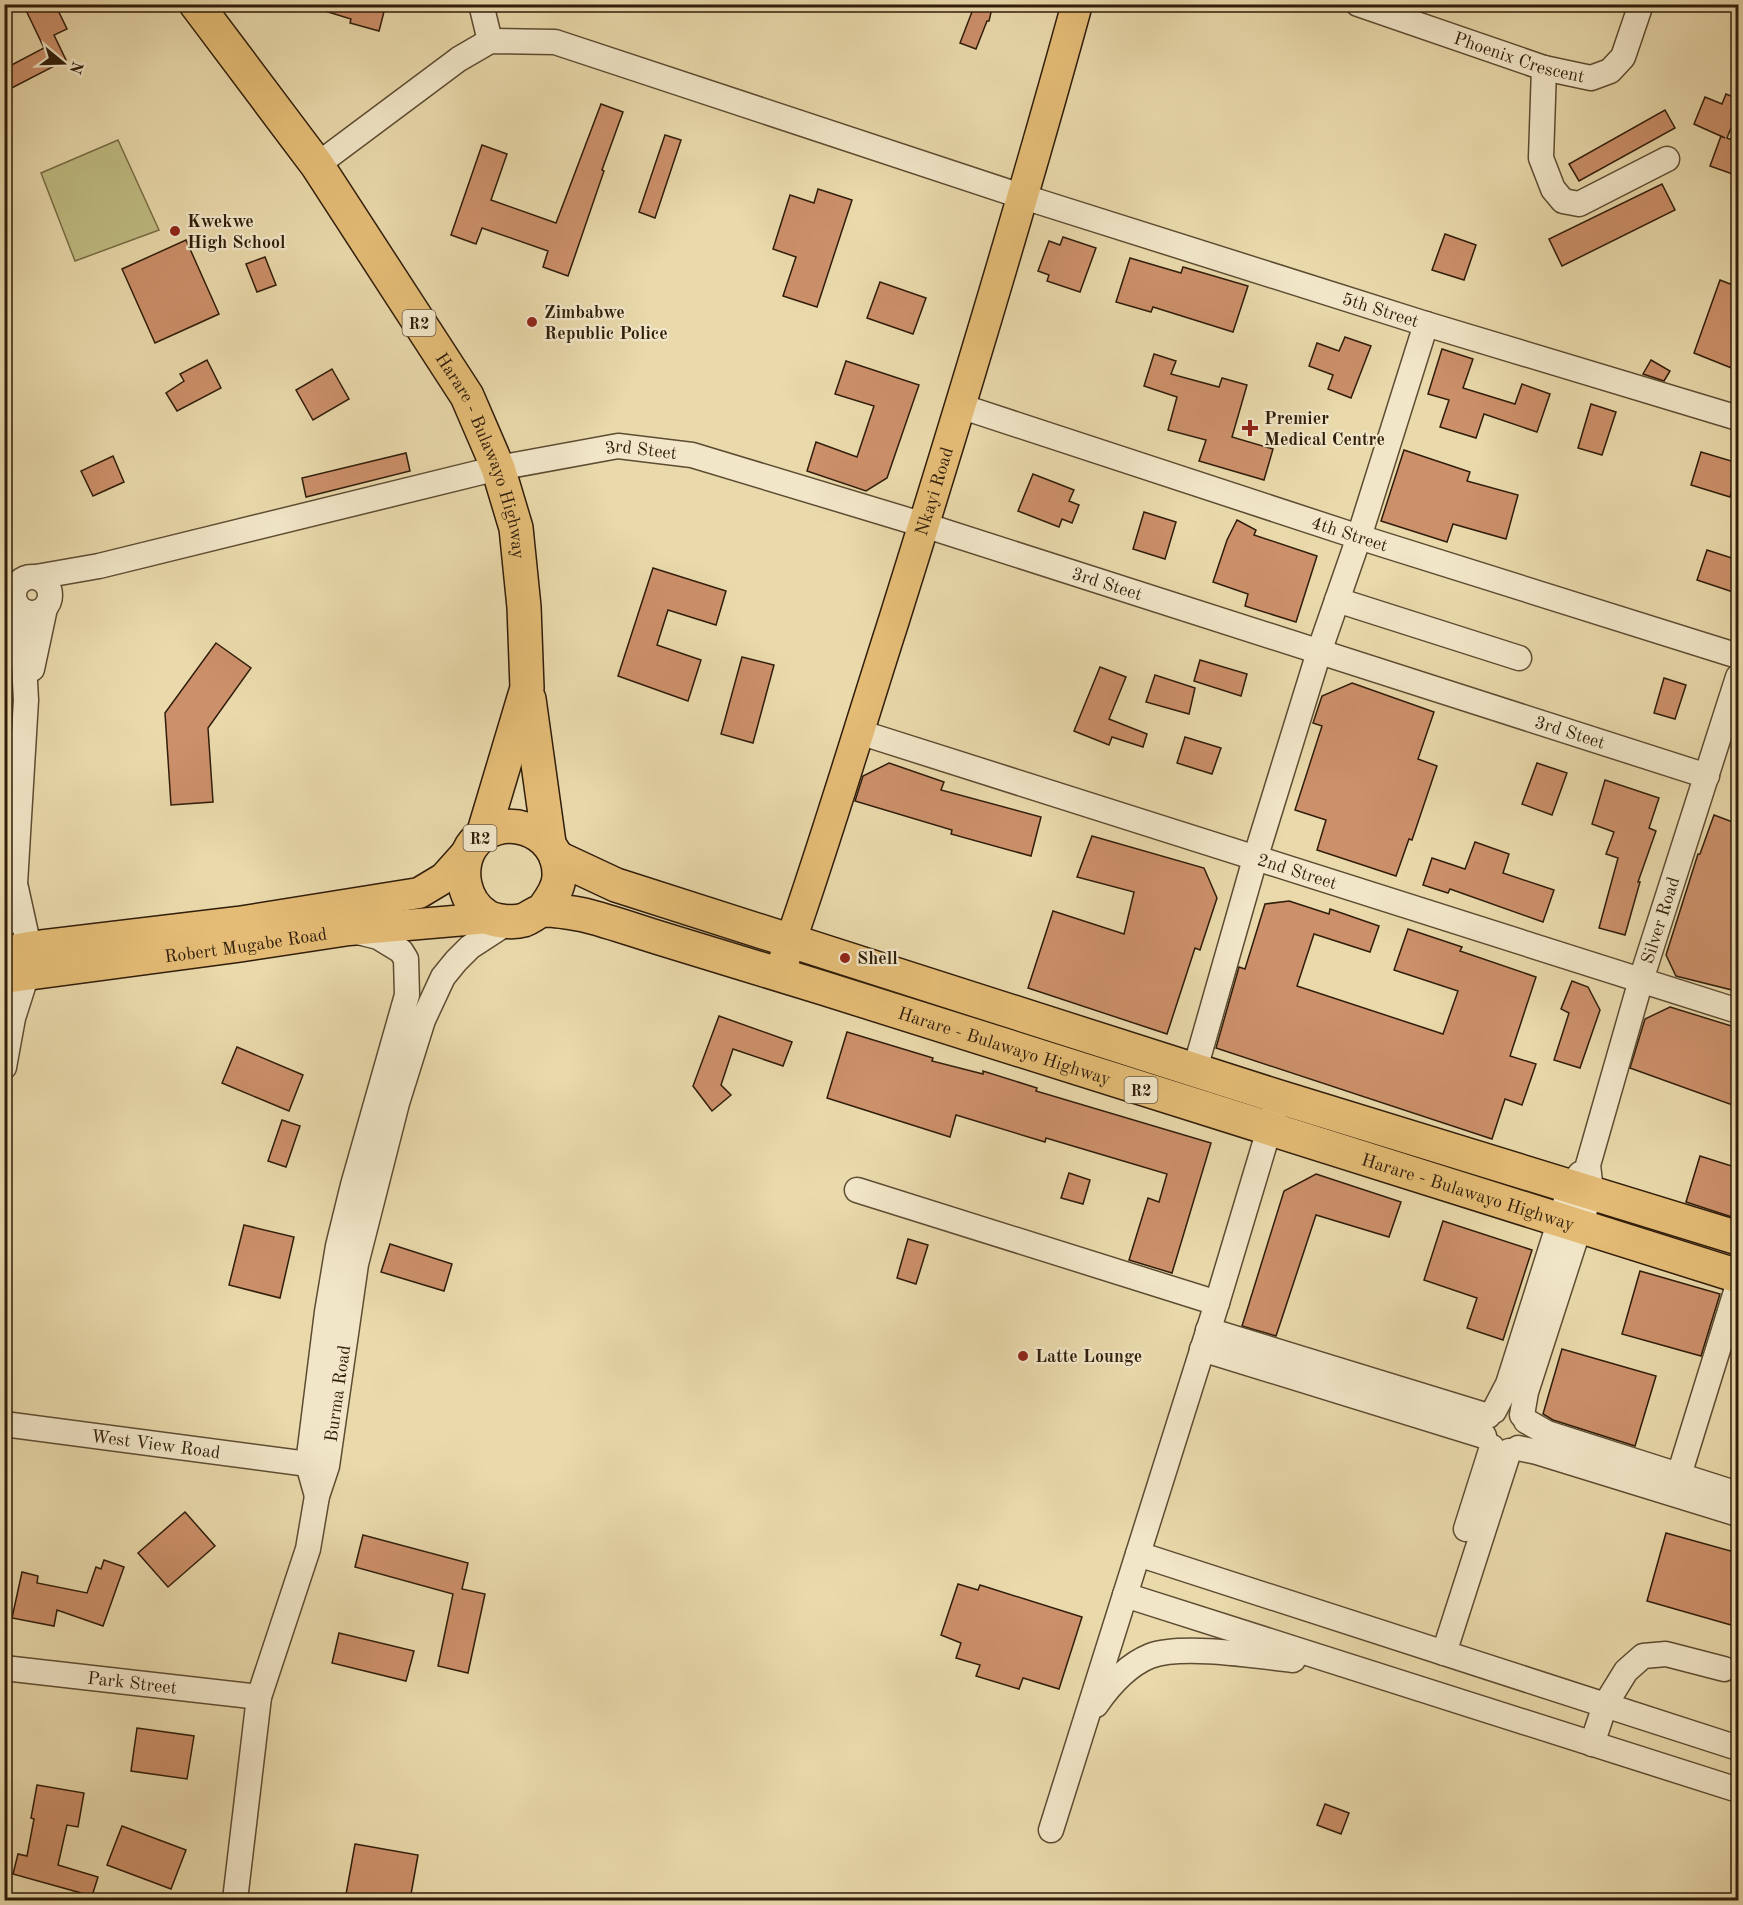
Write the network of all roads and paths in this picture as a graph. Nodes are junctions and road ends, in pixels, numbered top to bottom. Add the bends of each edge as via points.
1 (196, 4) edge
2 (481, 4) edge
3 (1077, 4) edge
4 (1358, 4) edge
5 (1639, 4) edge
6 (490, 42) junction
7 (1544, 68) junction
8 (1667, 159) dead end
9 (317, 165) junction
10 (1024, 197) junction
11 (1426, 324) junction
12 (960, 406) junction
13 (1738, 418) edge
14 (498, 468) junction
15 (924, 525) junction
16 (1359, 537) junction
17 (44, 593) junction
18 (13, 597) edge
19 (1337, 600) junction
20 (1319, 652) junction
21 (1738, 656) edge
22 (1519, 658) dead end
23 (1738, 677) edge
24 (527, 688) junction
25 (26, 700) junction
26 (859, 732) junction
27 (1707, 776) junction
28 (476, 842) junction
29 (552, 850) junction
30 (1256, 859) junction
31 (15, 884) junction
32 (543, 910) junction
33 (499, 920) junction
34 (4, 925) edge
35 (349, 930) junction
36 (791, 941) junction
37 (856, 962) junction
38 (16, 963) edge
39 (779, 974) junction
40 (1641, 980) junction
41 (959, 994) junction
42 (4, 995) edge
43 (845, 996) junction
44 (1738, 1011) edge
45 (13, 1018) junction
46 (948, 1028) junction
47 (4, 1067) edge
48 (1195, 1069) junction
49 (1279, 1097) junction
50 (1269, 1131) junction
51 (1456, 1150) junction
52 (1583, 1181) junction
53 (1445, 1185) junction
54 (857, 1190) dead end
55 (1568, 1223) junction
56 (1738, 1238) edge
57 (1738, 1276) edge
58 (1738, 1285) edge
59 (1217, 1303) junction
60 (1205, 1339) junction
61 (1524, 1418) junction
62 (4, 1424) edge
63 (1498, 1435) junction
64 (317, 1465) junction
65 (1679, 1475) junction
66 (1738, 1494) edge
67 (1738, 1514) edge
68 (1138, 1554) junction
69 (1125, 1595) junction
70 (1436, 1651) junction
71 (1346, 1665) junction
72 (4, 1668) edge
73 (1724, 1669) dead end
74 (259, 1697) junction
75 (1605, 1705) junction
76 (1086, 1719) junction
77 (1592, 1744) junction
78 (1738, 1748) edge
79 (1738, 1790) edge
80 (1051, 1830) dead end
81 (235, 1900) edge

1 - 9 highway, Harare - Bulawayo Highway / R2
2 - 6 street
3 - 10 main road, Nkayi Road
4 - 7 street, Phoenix Crescent
5 - 7 street, Phoenix Crescent via 1623,57 1610,70 1591,78
6 - 9 street via 459,59
6 - 10 street, 5th Street via 555,42
7 - 8 street via 1541,158 1553,189 1563,201 1579,204
9 - 14 highway, Harare - Bulawayo Highway / R2 via 467,396
10 - 11 street, 5th Street
10 - 12 main road, Nkayi Road
11 - 13 street, 5th Street
11 - 16 street
12 - 15 main road, Nkayi Road
12 - 16 street, 4th Street
14 - 15 street, 3rd Steet via 618,446 658,449 692,455
14 - 17 street, 3rd Steet via 99,566
14 - 24 highway, Harare - Bulawayo Highway / R2 via 516,528
15 - 20 street, 3rd Steet
15 - 26 main road, Nkayi Road
16 - 19 street
16 - 21 street, 4th Street
17 - 18 street via 34,613
17 - 18 street, 3rd Steet via 28,576 21,579
17 - 25 street
18 - 25 street
19 - 20 street
19 - 22 street
20 - 27 street, 3rd Steet
20 - 30 street
23 - 27 street, Silver Road
24 - 28 highway, Harare - Bulawayo Highway / R2
24 - 29 highway, R2
25 - 31 street
26 - 30 street, 2nd Street
26 - 36 main road, Nkayi Road
27 - 40 street, Silver Road
28 - 29 highway, Harare - Bulawayo Highway / R2 via 499,827 518,826 535,831
28 - 33 highway, Harare - Bulawayo Highway / R2 via 464,867 464,885 472,903
28 - 38 main road, Robert Mugabe Road via 444,878 419,892
29 - 32 highway, R2 via 559,876 554,895
29 - 36 highway, Harare - Bulawayo Highway / R2 via 616,885
30 - 40 street, 2nd Street
30 - 48 street
31 - 34 street
31 - 38 street
32 - 33 highway, Harare - Bulawayo Highway / R2 via 523,920
32 - 39 highway, Harare - Bulawayo Highway / R2 via 583,915
33 - 35 main road, Robert Mugabe Road
33 - 64 street, Burma Road via 443,976 423,1020 360,1243
35 - 38 main road, Robert Mugabe Road via 237,947
35 - 64 street via 378,937 401,951 406,959 407,995 345,1216 327,1312
36 - 37 highway, Harare - Bulawayo Highway / R2
36 - 39 main road, Nkayi Road
37 - 41 highway, Harare - Bulawayo Highway / R2
37 - 43 highway
38 - 45 street
39 - 43 highway, Harare - Bulawayo Highway / R2
40 - 44 street, 2nd Street
40 - 52 street, Silver Road
41 - 46 highway
41 - 48 highway, Harare - Bulawayo Highway / R2
42 - 45 street
43 - 46 highway, Harare - Bulawayo Highway / R2
45 - 47 street
46 - 50 highway, Harare - Bulawayo Highway / R2
48 - 49 highway, Harare - Bulawayo Highway / R2
49 - 50 street
49 - 51 highway, Harare - Bulawayo Highway / R2
50 - 53 highway, Harare - Bulawayo Highway / R2
50 - 59 street
51 - 52 highway, Harare - Bulawayo Highway / R2
51 - 53 highway
52 - 55 street, Silver Road
52 - 56 highway, Harare - Bulawayo Highway / R2
53 - 55 highway, Harare - Bulawayo Highway / R2
54 - 59 street
55 - 57 highway, Harare - Bulawayo Highway / R2
55 - 61 street via 1526,1392
55 - 63 street via 1508,1384
58 - 65 street
59 - 60 street
60 - 63 street
60 - 68 street
61 - 63 street via 1527,1437
61 - 63 street via 1516,1410 1501,1408
61 - 65 street via 1547,1433
62 - 64 street, West View Road
63 - 67 street via 1537,1452
63 - 70 street
64 - 74 street via 317,1496 308,1550
65 - 66 street
68 - 69 street
68 - 70 street
69 - 71 street
69 - 76 street
70 - 75 street
71 - 76 street via 1229,1652 1151,1656 1107,1689
71 - 77 street
72 - 74 street, Park Street
73 - 75 street via 1666,1654 1643,1656 1626,1671
74 - 81 street
75 - 77 street
75 - 78 street
76 - 80 street
77 - 79 street

